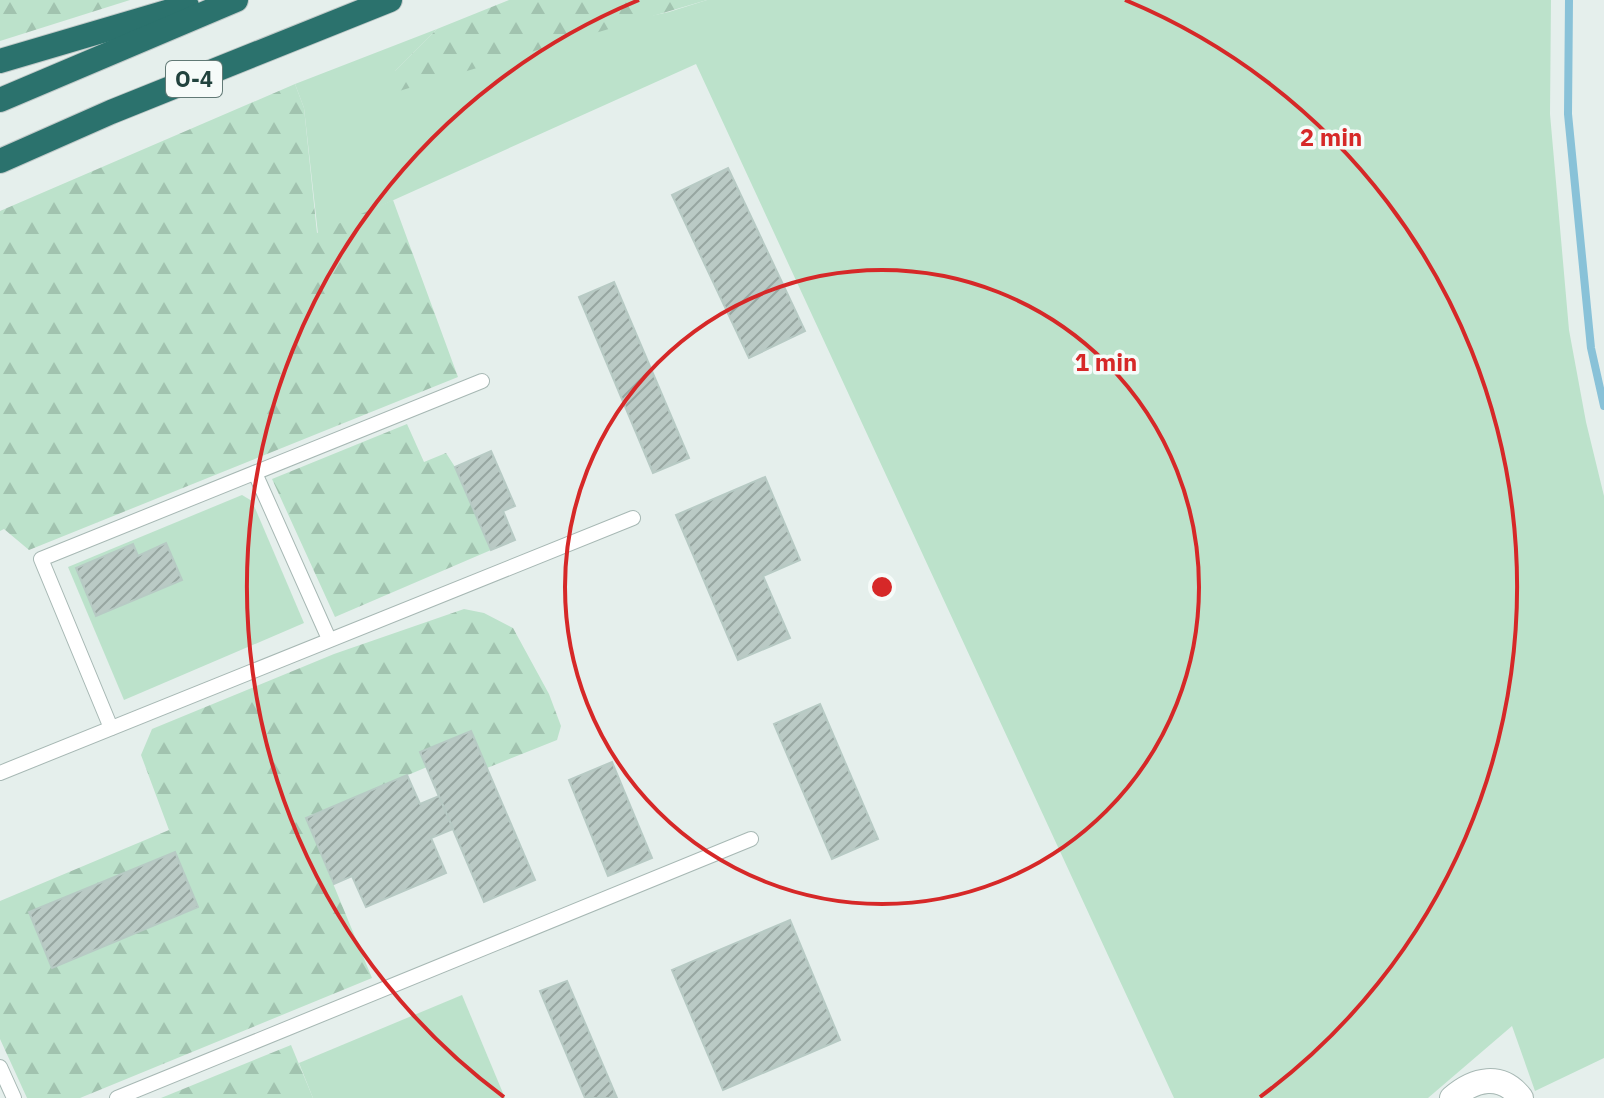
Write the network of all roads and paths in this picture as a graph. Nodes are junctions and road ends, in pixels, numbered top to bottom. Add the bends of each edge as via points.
1 (208, 0) edge
2 (236, 0) edge
3 (390, 0) edge
4 (0, 61) edge
5 (0, 100) edge
6 (111, 112) junction
7 (0, 161) edge
8 (0, 173) edge
9 (482, 381) dead end
10 (255, 473) junction
11 (633, 518) dead end
12 (329, 639) junction
13 (111, 728) junction
14 (0, 773) edge
15 (751, 839) dead end
16 (0, 1067) edge
17 (14, 1098) edge
18 (117, 1098) edge
19 (1452, 1098) edge
20 (1521, 1098) edge

1 - 4 highway
2 - 5 highway, O-4
3 - 6 highway, O-4
6 - 7 highway, O-4
6 - 8 highway
9 - 10 lane
10 - 12 lane
10 - 13 lane via 41,559
11 - 12 lane
12 - 13 lane
13 - 14 lane
15 - 18 lane
16 - 17 lane
19 - 20 street via 1465,1087 1501,1081

